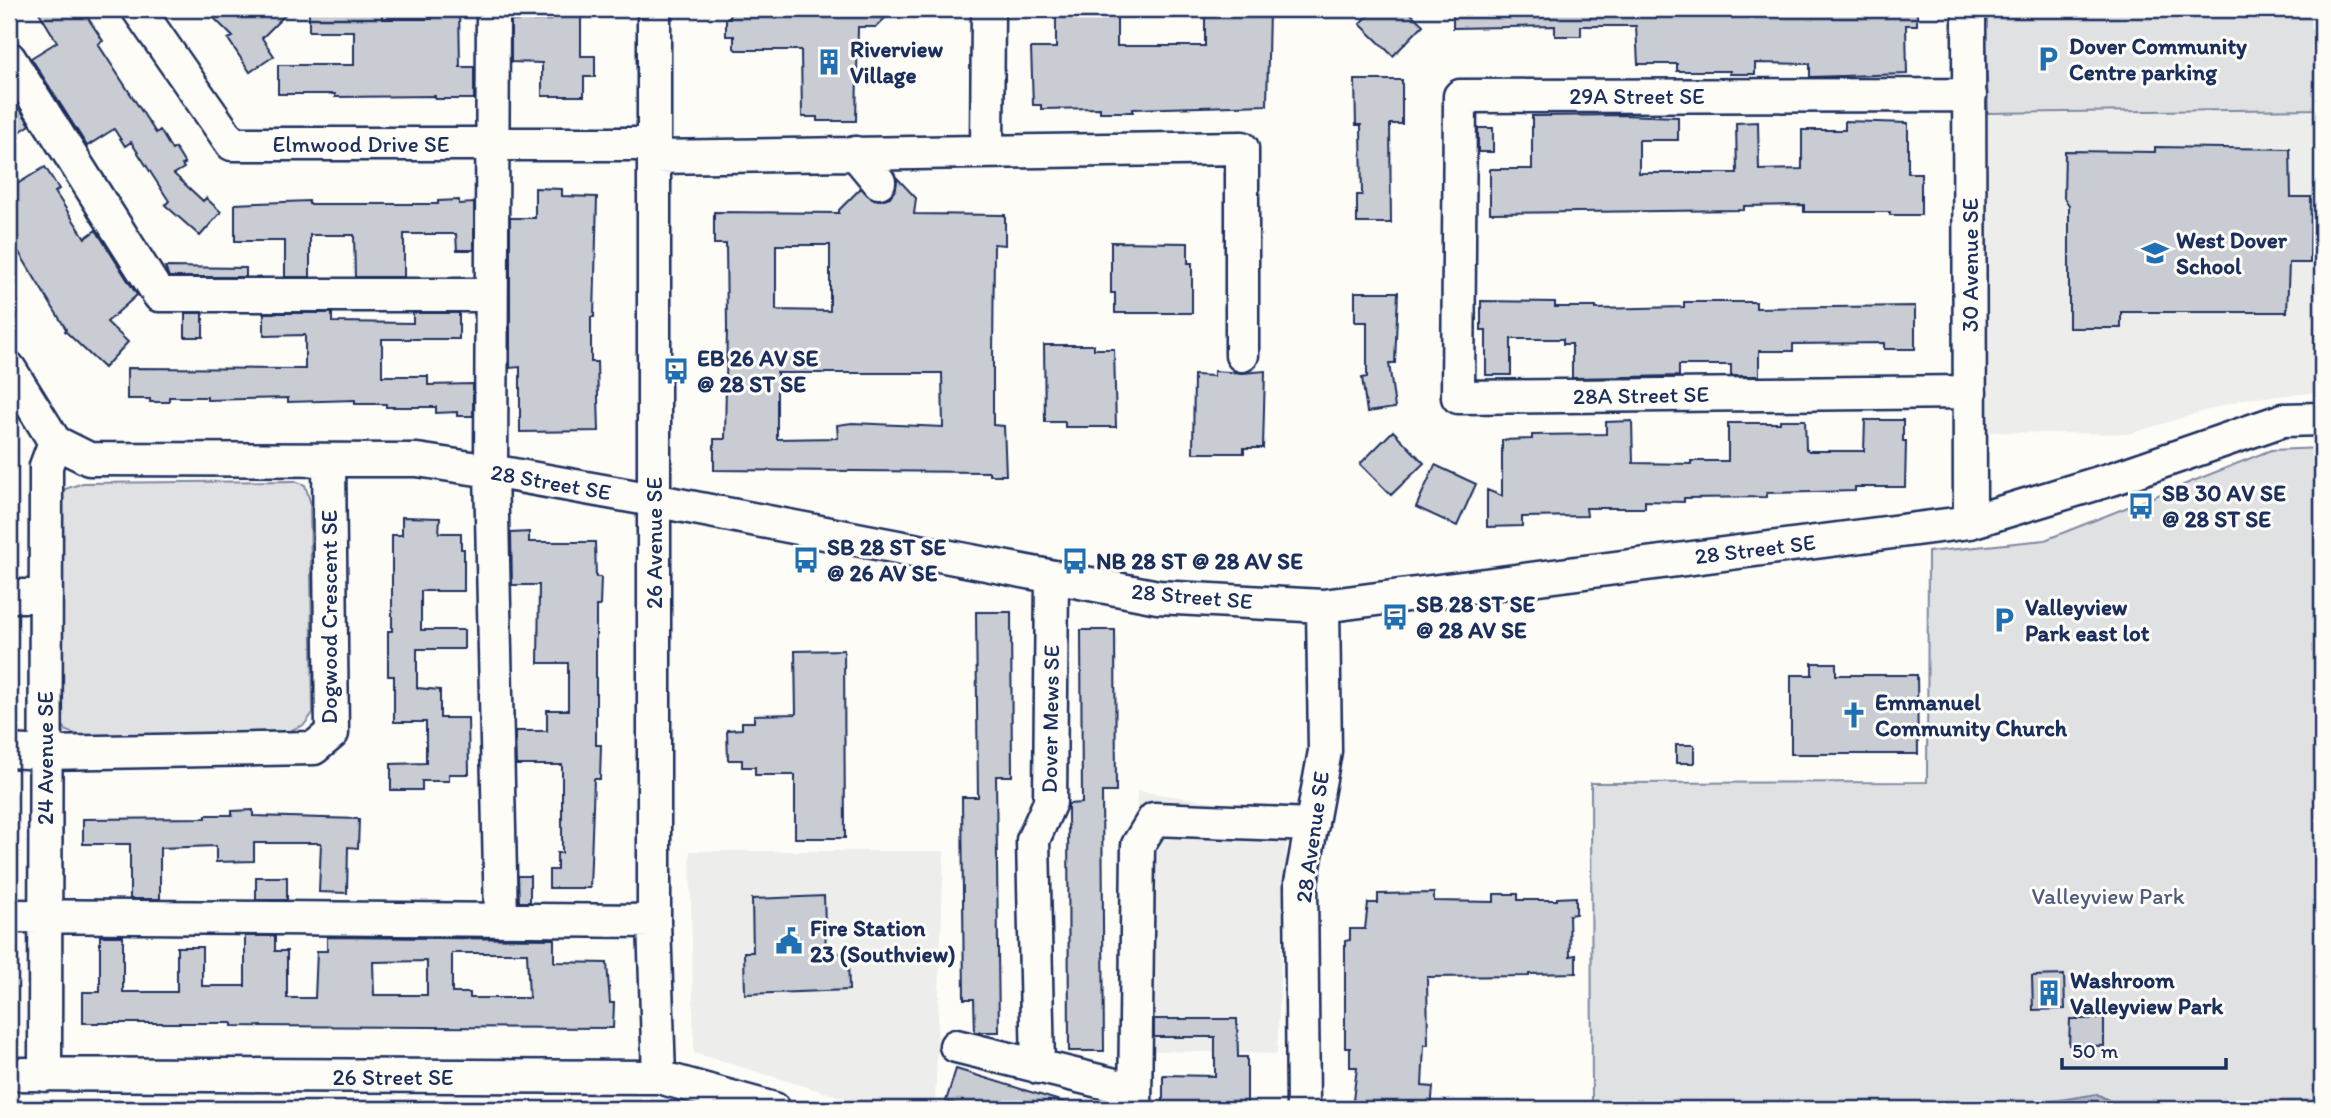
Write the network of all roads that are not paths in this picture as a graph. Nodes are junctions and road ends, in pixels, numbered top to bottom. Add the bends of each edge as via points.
1 (138, 9) edge
2 (493, 9) edge
3 (654, 9) edge
4 (988, 9) edge
5 (1969, 9) edge
6 (9, 58) edge
7 (1970, 95) junction
8 (491, 144) junction
9 (655, 151) junction
10 (987, 151) junction
11 (855, 153) junction
12 (916, 153) junction
13 (1457, 251) joint
14 (491, 295) junction
15 (1242, 355) dead end
16 (9, 368) edge
17 (1970, 391) junction
18 (2322, 419) edge
19 (55, 442) junction
20 (329, 461) junction
21 (491, 471) junction
22 (653, 500) junction
23 (1970, 522) junction
24 (1052, 577) junction
25 (9, 596) edge
26 (46, 596) junction
27 (1323, 606) junction
28 (9, 751) edge
29 (45, 753) junction
30 (1312, 825) junction
31 (9, 916) edge
32 (45, 916) junction
33 (501, 919) junction
34 (654, 921) junction
35 (956, 1046) dead end
36 (1038, 1067) junction
37 (9, 1074) edge
38 (45, 1075) junction
39 (659, 1077) junction
40 (1111, 1084) dead end
41 (774, 1109) edge
42 (1135, 1109) edge
43 (1303, 1109) edge

1 - 8 street, Elmwood Drive SE via 232,144
2 - 8 street
3 - 9 street, 26 Avenue SE
4 - 10 street
5 - 7 street, 30 Avenue SE
6 - 14 street via 159,295
7 - 13 street, 29A Street SE via 1460,96
7 - 17 street, 30 Avenue SE
8 - 9 street, Elmwood Drive SE
8 - 14 street
9 - 11 street, Elmwood Drive SE
9 - 22 street, 26 Avenue SE
10 - 12 street, Elmwood Drive SE
10 - 15 street, Elmwood Drive SE via 1242,148
11 - 12 street, Elmwood Drive SE
11 - 12 street via 886,181 906,172
13 - 17 street, 28A Street SE via 1458,397
14 - 21 street
16 - 19 street
17 - 23 street, 30 Avenue SE
18 - 23 street, 28 Street SE via 2283,420
19 - 20 street, 28 Street SE via 89,458
19 - 26 street, 24 Avenue SE via 46,466
20 - 21 street, 28 Street SE via 417,460
20 - 29 street, Dogwood Crescent SE via 332,733 314,748
21 - 22 street, 28 Street SE
21 - 33 street
22 - 24 street, 28 Street SE
22 - 34 street, 26 Avenue SE
23 - 27 street, 28 Street SE
24 - 27 street, 28 Street SE via 1158,597
24 - 36 street, Dover Mews SE via 1049,802 1033,840
25 - 26 street
26 - 29 street, 24 Avenue SE
27 - 30 street, 28 Avenue SE via 1325,751
28 - 29 street
29 - 32 street, 24 Avenue SE
30 - 42 street via 1154,819 1138,845
30 - 43 street, 28 Avenue SE via 1301,883
31 - 32 street
32 - 33 street
32 - 38 street, 24 Avenue SE
33 - 34 street
34 - 39 street, 26 Avenue SE
35 - 36 street
36 - 40 street
37 - 38 street, 26 Street SE
38 - 39 street, 26 Street SE
39 - 41 street, 26 Street SE

